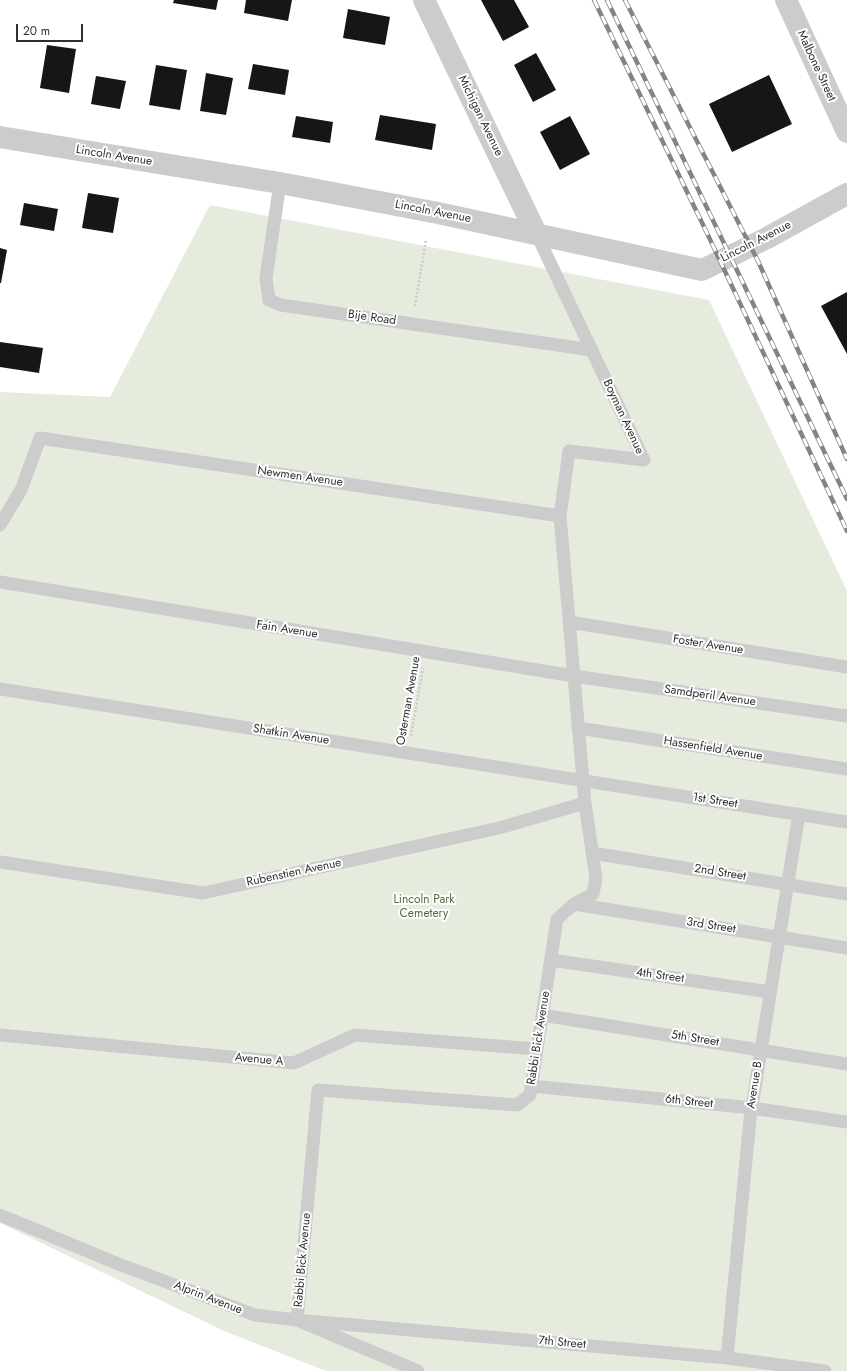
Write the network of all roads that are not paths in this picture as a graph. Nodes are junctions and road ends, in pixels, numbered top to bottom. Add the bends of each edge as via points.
1 (424, 0) edge
2 (786, 0) edge
3 (847, 132) edge
4 (0, 137) edge
5 (280, 183) junction
6 (847, 194) edge
7 (536, 233) junction
8 (592, 350) junction
9 (560, 516) junction
10 (0, 526) edge
11 (0, 582) edge
12 (569, 622) junction
13 (847, 667) edge
14 (574, 676) junction
15 (0, 689) edge
16 (847, 716) edge
17 (578, 728) junction
18 (847, 770) edge
19 (583, 780) junction
20 (585, 803) junction
21 (799, 814) junction
22 (847, 822) edge
23 (592, 853) junction
24 (0, 862) edge
25 (788, 884) junction
26 (847, 894) edge
27 (574, 904) junction
28 (778, 937) junction
29 (847, 948) edge
30 (551, 960) junction
31 (770, 992) junction
32 (542, 1014) junction
33 (0, 1035) edge
34 (537, 1050) junction
35 (761, 1050) junction
36 (847, 1064) edge
37 (531, 1086) junction
38 (752, 1108) junction
39 (847, 1122) edge
40 (0, 1214) edge
41 (298, 1320) junction
42 (727, 1358) junction
43 (418, 1371) edge
44 (825, 1371) edge

1 - 7 street, Michigan Avenue
2 - 3 street, Malbone Street
4 - 5 street, Lincoln Avenue
5 - 7 street, Lincoln Avenue
5 - 8 lane, Bije Road via 266,278 269,300 281,305
6 - 7 street, Lincoln Avenue via 702,270
7 - 8 lane, Boyman Avenue
8 - 9 lane, Boyman Avenue via 644,460 569,451
9 - 10 lane, Newmen Avenue via 40,438 21,490
9 - 12 lane, Boyman Avenue
11 - 14 lane, Fain Avenue
12 - 13 lane, Foster Avenue
12 - 14 lane, Boyman Avenue
14 - 16 lane, Samdperil Avenue
14 - 17 lane, Rabbi Bick Avenue
15 - 19 lane, Shatkin Avenue
17 - 18 lane, Hassenfield Avenue
17 - 19 lane, Rabbi Bick Avenue
19 - 20 lane, Rabbi Bick Avenue
19 - 21 lane, 1st Street
20 - 23 lane, Rabbi Bick Avenue
20 - 24 lane, Rubenstien Avenue via 499,828 203,893
21 - 22 lane, 1st Street
21 - 25 lane, Avenue B
23 - 25 lane, 2nd Street
23 - 27 lane, Rabbi Bick Avenue via 596,878 593,894
25 - 26 lane, 2nd Street
25 - 28 lane, Avenue B
27 - 28 lane, 3rd Street
27 - 30 lane, Rabbi Bick Avenue via 557,919
28 - 29 lane, 3rd Street
28 - 31 lane, Avenue B
30 - 31 lane, 4th Street
30 - 32 lane, Rabbi Bick Avenue
31 - 35 lane, Avenue B
32 - 34 lane, Rabbi Bick Avenue
32 - 35 lane, 5th Street
33 - 34 lane, Avenue A via 294,1063 355,1035
34 - 37 lane, Rabbi Bick Avenue
35 - 36 lane, 5th Street
35 - 38 lane, Avenue B
37 - 38 lane, 6th Street
37 - 41 lane, Rabbi Bick Avenue via 530,1095 517,1105 318,1090
38 - 39 lane, 6th Street
38 - 42 lane, Avenue B
40 - 41 lane, Alprin Avenue via 255,1315
41 - 42 lane, 7th Street
41 - 43 lane, Alprin Avenue
42 - 44 lane, 7th Street

